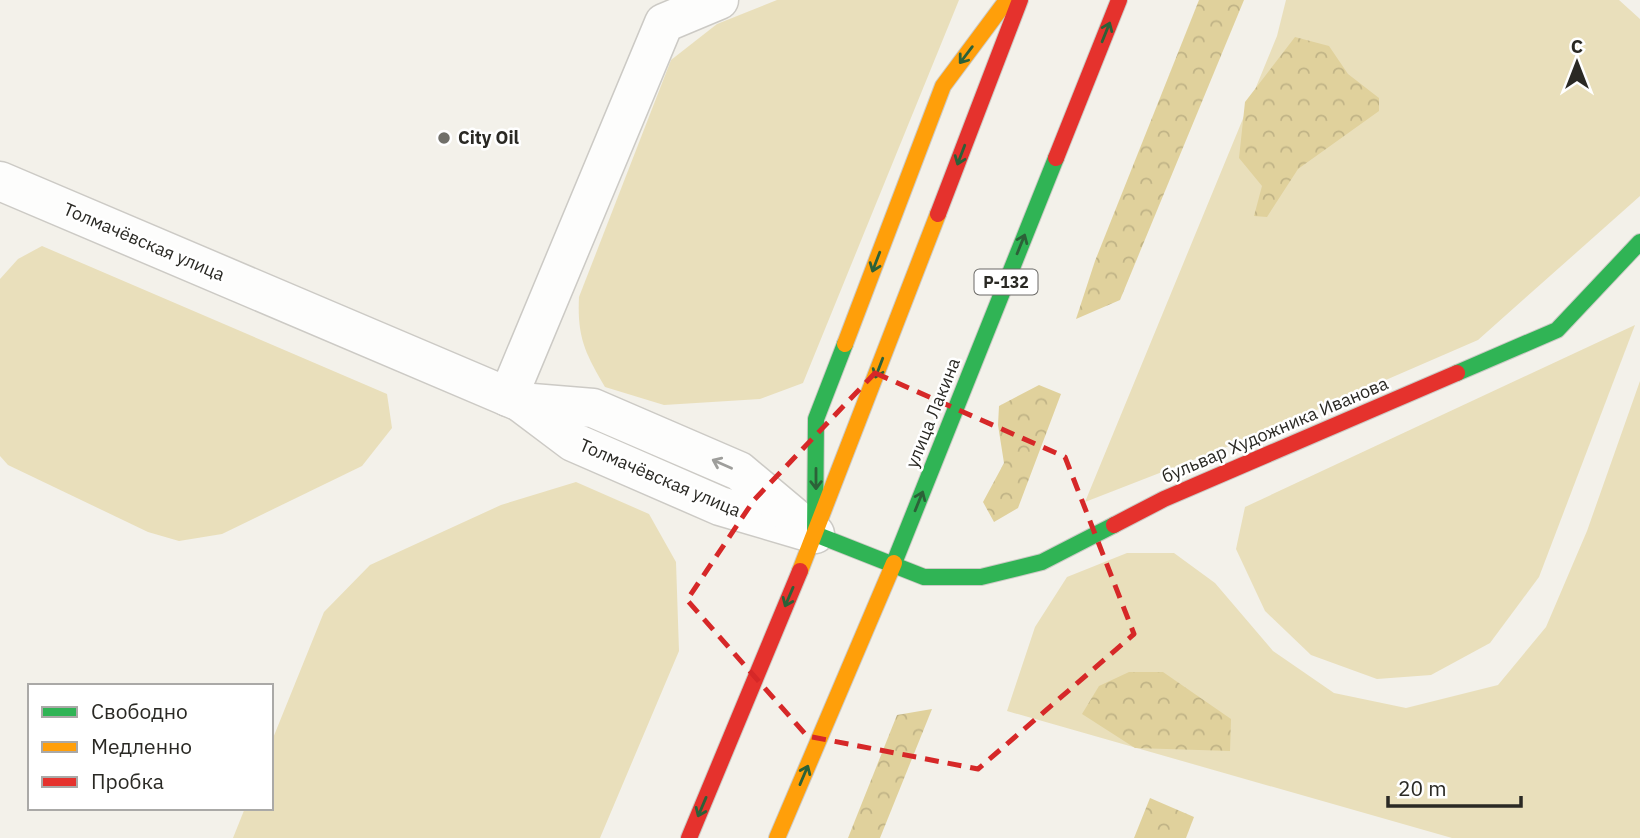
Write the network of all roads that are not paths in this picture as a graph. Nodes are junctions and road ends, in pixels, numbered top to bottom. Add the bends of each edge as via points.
1 (719, 0) edge
2 (1007, 0) edge
3 (1020, 0) edge
4 (1119, 0) edge
5 (0, 181) edge
6 (1640, 242) edge
7 (514, 400) junction
8 (815, 534) junction
9 (894, 564) junction
10 (689, 838) edge
11 (777, 838) edge

1 - 7 street via 664,23
2 -> 8 main road via 943,86 816,419
3 -> 8 main road
9 -> 4 main road, улица Лакина / Р-132
5 - 7 street, Толмачёвская улица
6 - 9 main road, бульвар Художника Иванова via 1557,330 1164,499 1042,562 981,577 924,577
7 - 8 street, Толмачёвская улица via 573,442 720,506
8 - 9 main road, бульвар Художника Иванова
8 -> 10 main road
11 -> 9 main road, улица Лакина / Р-132

